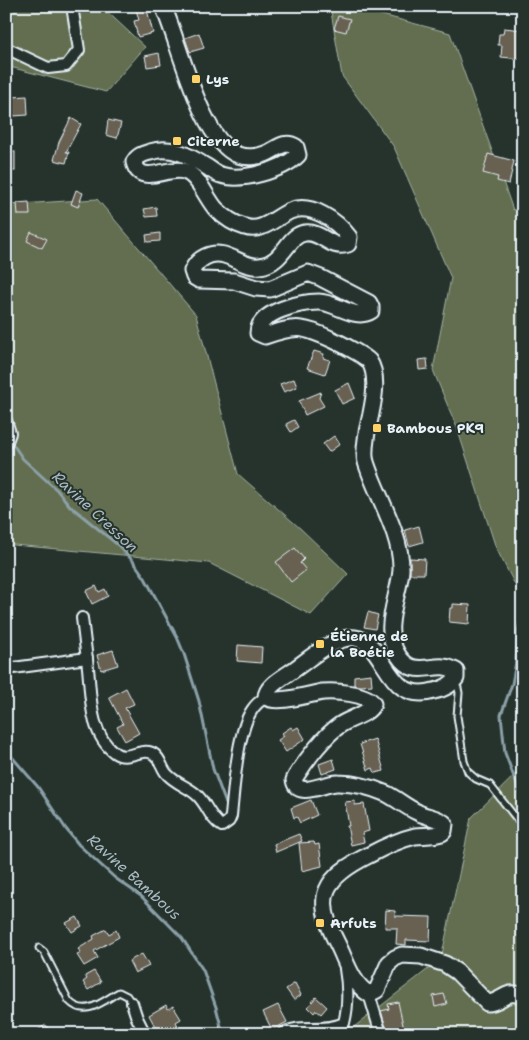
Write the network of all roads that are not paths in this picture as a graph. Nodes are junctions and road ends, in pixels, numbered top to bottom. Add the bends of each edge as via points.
1 (72, 6) edge
2 (163, 6) edge
3 (6, 48) edge
4 (6, 420) edge
5 (6, 444) edge
6 (82, 618) dead end
7 (87, 658) junction
8 (6, 669) edge
9 (453, 684) junction
10 (266, 697) junction
11 (523, 827) edge
12 (39, 948) dead end
13 (341, 951) junction
14 (369, 994) junction
15 (523, 996) edge
16 (132, 1003) joint
17 (146, 1034) edge
18 (282, 1034) edge
19 (380, 1034) edge

1 - 3 street via 79,50 66,66 48,68
2 - 9 main road via 201,109 225,147 238,155 251,157 292,144 298,155 284,165 238,177 220,175 192,157 171,149 142,154 134,162 135,166 148,176 173,170 185,171 194,178 215,208 228,220 245,228 267,224 291,210 308,209 325,216 349,237 348,244 340,246 307,232 293,239 279,257 267,265 253,267 228,255 215,254 200,260 192,271 199,280 234,281 264,289 277,287 308,273 361,298 371,307 370,311 362,314 320,302 284,308 262,322 258,333 265,336 282,330 310,329 368,361 375,389 365,460 388,518 400,560 392,620 393,644 397,654 410,667 443,666 456,671
4 - 5 street via 10,433
6 - 7 street
7 - 8 street
7 - 10 street via 92,709 108,746 123,757 152,753 160,760 163,770 192,790 222,826 231,816 239,751 248,719 258,702
9 - 10 main road via 421,694 410,692 396,681 370,647 354,637 332,644 278,681 268,690
9 - 11 lane via 459,693 457,716 468,772 490,785
10 - 13 main road via 274,701 326,692 370,699 373,704 370,709 340,725 328,737 296,776 296,787 306,790 332,782 351,783 386,794 445,824 442,833 391,844 337,874 325,896 326,915
12 - 16 lane via 69,1001 79,1009 96,1006 119,992
13 - 14 main road via 353,978
13 - 18 street via 346,977 344,1024 330,1029 294,1029
14 - 15 main road via 377,990 389,963 402,955 421,956 446,964 487,1004 510,994
14 - 19 street
16 - 17 street via 136,1018

